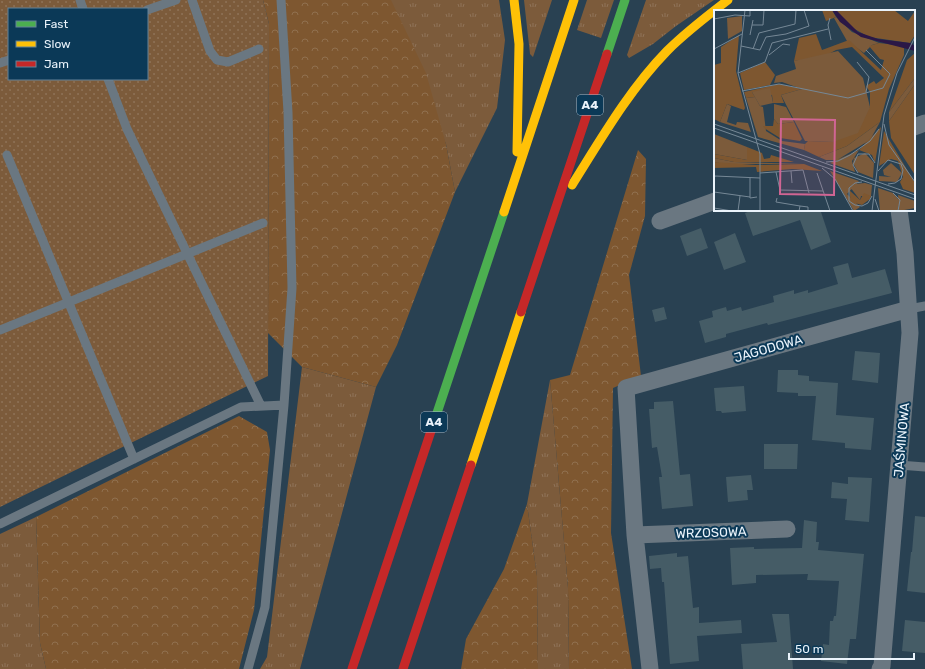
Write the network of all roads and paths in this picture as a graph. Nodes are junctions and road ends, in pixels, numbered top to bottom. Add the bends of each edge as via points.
1 (176, 0) edge
2 (192, 0) edge
3 (281, 0) edge
4 (514, 0) edge
5 (574, 0) edge
6 (625, 0) edge
7 (728, 0) edge
8 (148, 10) edge
9 (716, 10) edge
10 (714, 11) edge
11 (259, 49) dead end
12 (108, 80) edge
13 (925, 123) edge
14 (915, 127) edge
15 (7, 155) dead end
16 (516, 174) junction
17 (714, 201) edge
18 (556, 210) junction
19 (899, 211) edge
20 (660, 221) dead end
21 (263, 223) dead end
22 (187, 254) junction
23 (69, 302) junction
24 (917, 307) edge
25 (0, 330) edge
26 (284, 405) junction
27 (261, 406) junction
28 (134, 459) junction
29 (898, 465) junction
30 (925, 467) edge
31 (0, 524) edge
32 (787, 529) dead end
33 (634, 535) junction
34 (248, 669) edge
35 (352, 669) edge
36 (403, 669) edge
37 (650, 669) edge
38 (880, 669) edge

1 - 8 lane
2 - 11 lane via 210,51 217,60 228,62
3 - 26 lane via 288,112 292,288
4 - 16 highway via 519,44
5 - 16 highway, A4
6 - 18 highway, A4
7 - 9 highway
10 - 18 highway via 667,51 645,76
12 - 22 lane via 127,129
13 - 14 street
15 - 23 lane
16 - 35 highway, A4
17 - 20 street
18 - 36 highway, A4
19 - 24 street, JAŚMINOWA via 905,254
21 - 22 lane
22 - 23 lane
22 - 27 lane
23 - 25 lane
23 - 28 lane
24 - 29 street, JAŚMINOWA via 910,333
24 - 33 street, JAGODOWA via 626,388
26 - 27 lane
26 - 34 lane via 265,607
27 - 28 lane via 241,407
28 - 31 lane
29 - 30 lane
29 - 38 street, JAŚMINOWA
32 - 33 street, WRZOSOWA
33 - 37 street

